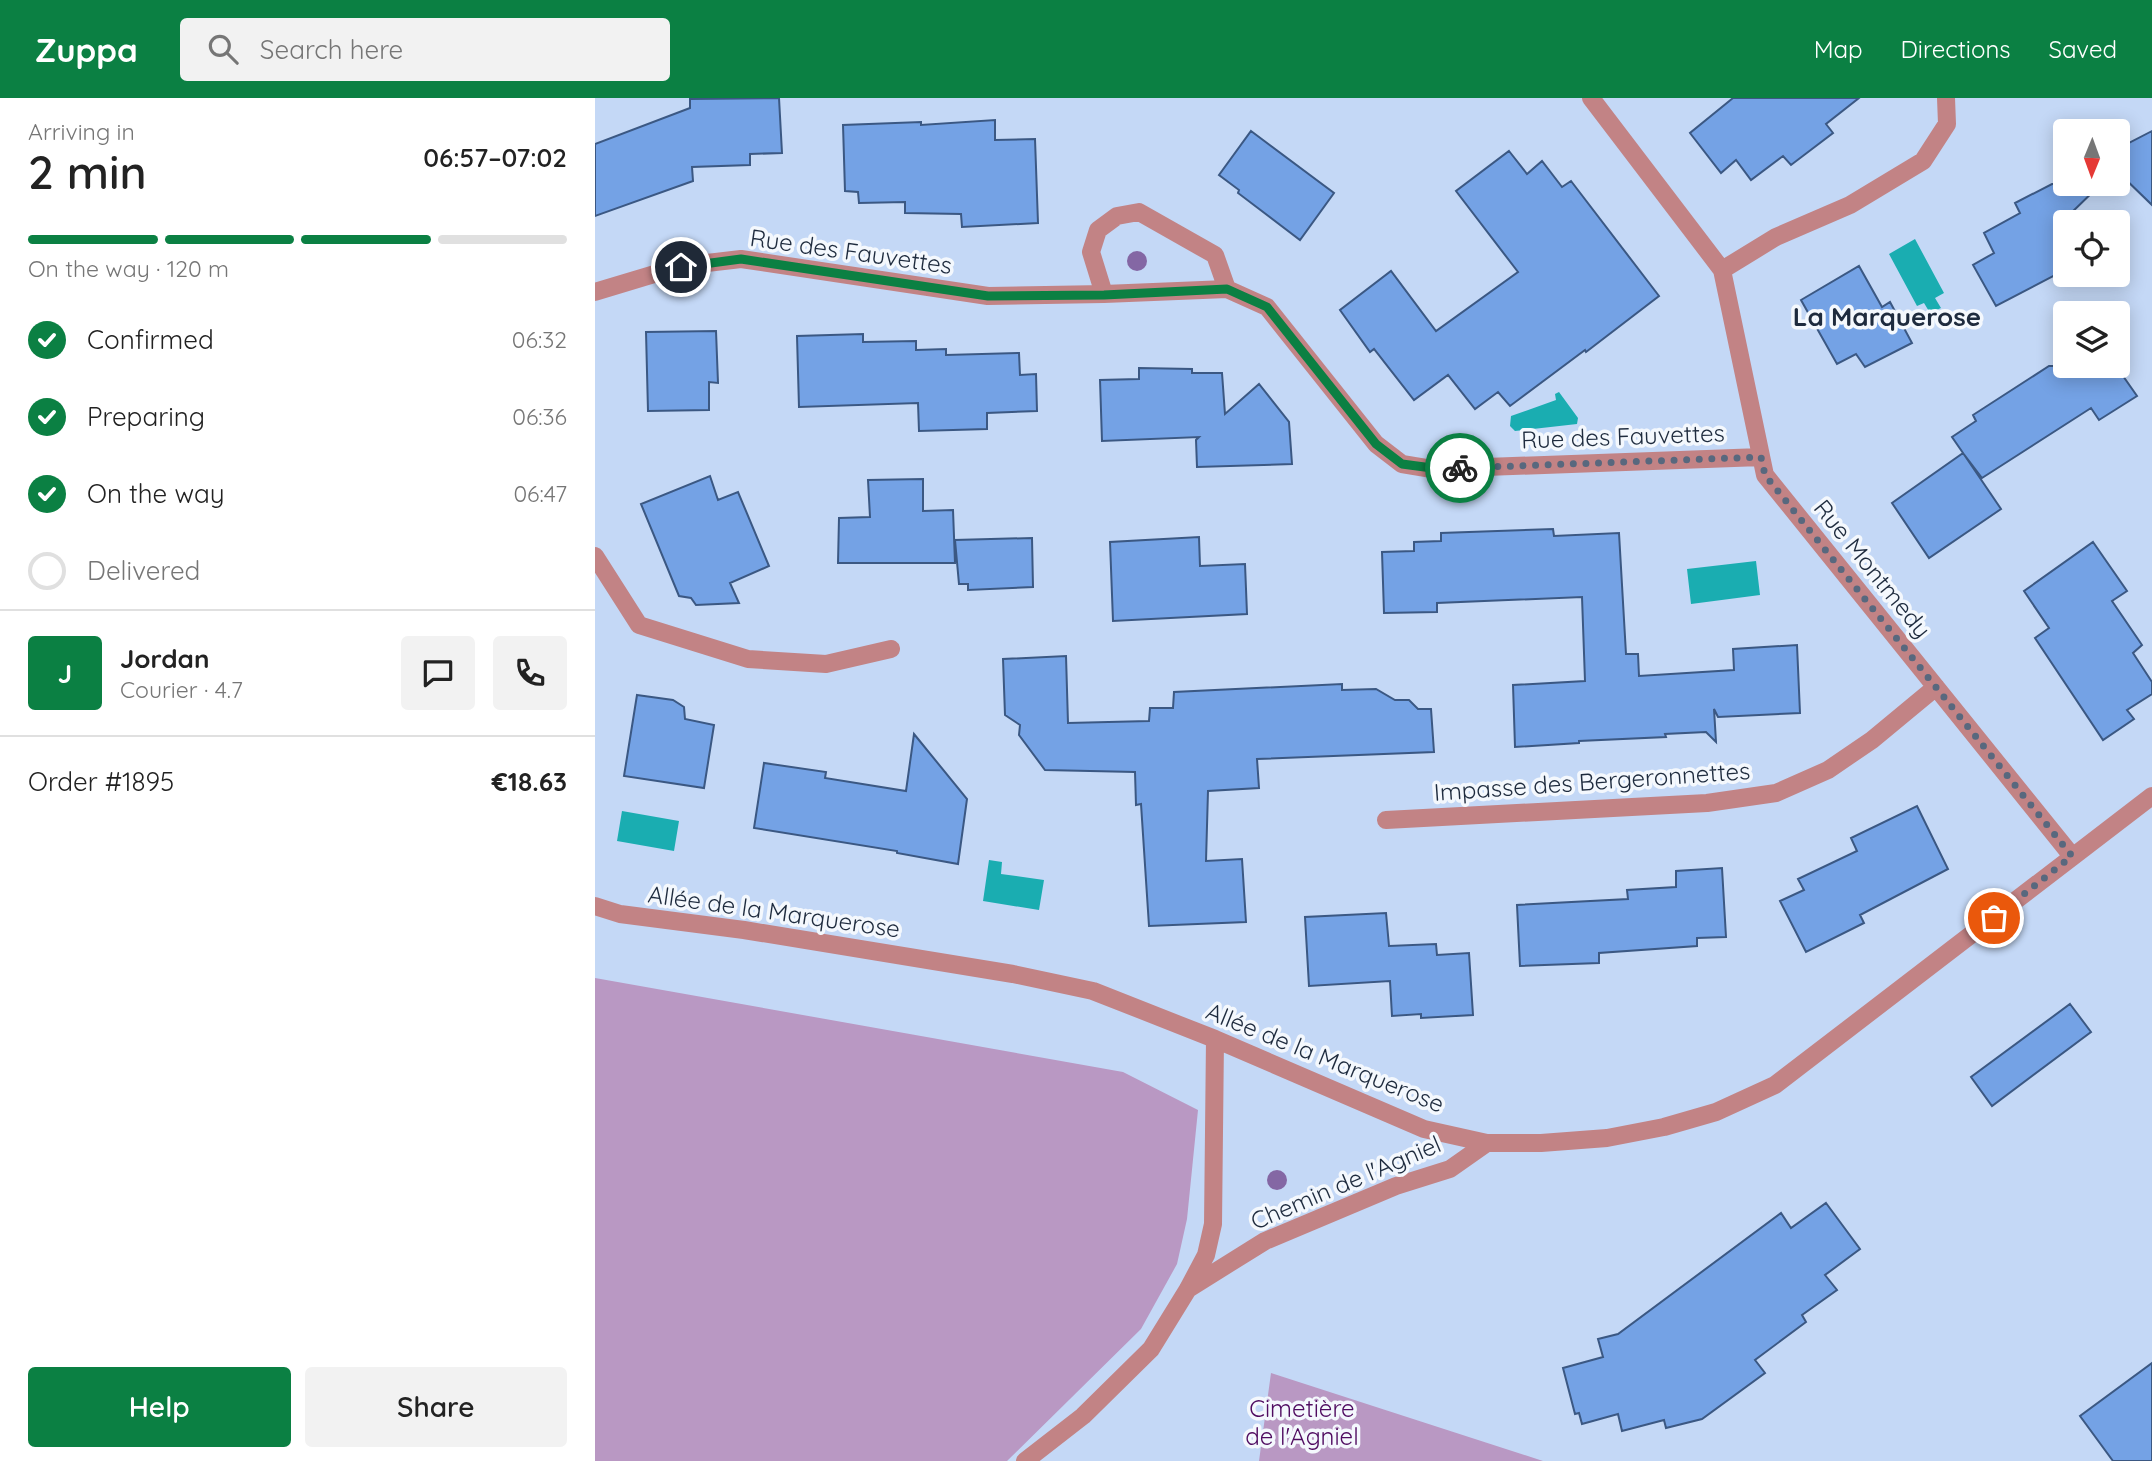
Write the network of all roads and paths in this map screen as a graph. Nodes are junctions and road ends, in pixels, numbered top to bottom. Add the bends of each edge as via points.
1 (1591, 98) edge
2 (1946, 98) edge
3 (1722, 270) junction
4 (1227, 289) junction
5 (595, 292) edge
6 (1104, 295) junction
7 (1761, 457) junction
8 (595, 556) edge
9 (891, 649) dead end
10 (1936, 687) junction
11 (2152, 796) edge
12 (1386, 820) dead end
13 (2072, 856) junction
14 (595, 906) edge
15 (1215, 1039) junction
16 (1487, 1143) junction
17 (1188, 1289) junction
18 (1025, 1461) edge

1 - 3 street, Rue Montmedy
2 - 3 street via 1947,124 1923,161 1850,205 1776,237
3 - 7 street, Rue Montmedy
4 - 6 street, Rue des Fauvettes
4 - 6 street via 1215,255 1139,212 1117,216 1098,230 1091,252
4 - 7 street, Rue des Fauvettes via 1267,307 1376,444 1402,464 1432,468
5 - 6 street, Rue des Fauvettes via 681,267 741,259 988,296
7 - 10 street, Rue Montmedy via 1765,475
8 - 9 street via 639,625 748,659 825,664
10 - 12 street, Impasse des Bergeronnettes via 1828,770 1776,793 1707,803
10 - 13 street, Rue Montmedy
11 - 13 street, Allée de la Marquerose
13 - 16 street, Allée de la Marquerose via 1775,1085 1716,1112 1664,1128 1607,1138
14 - 15 street, Allée de la Marquerose via 620,914 744,930 1093,991
15 - 16 street, Allée de la Marquerose via 1424,1129
15 - 17 street, Chemin de l'Agniel via 1213,1224 1206,1255
16 - 17 street, Chemin de l'Agniel via 1450,1169 1396,1186 1265,1241
17 - 18 street, Chemin de l'Agniel via 1151,1349 1083,1416

